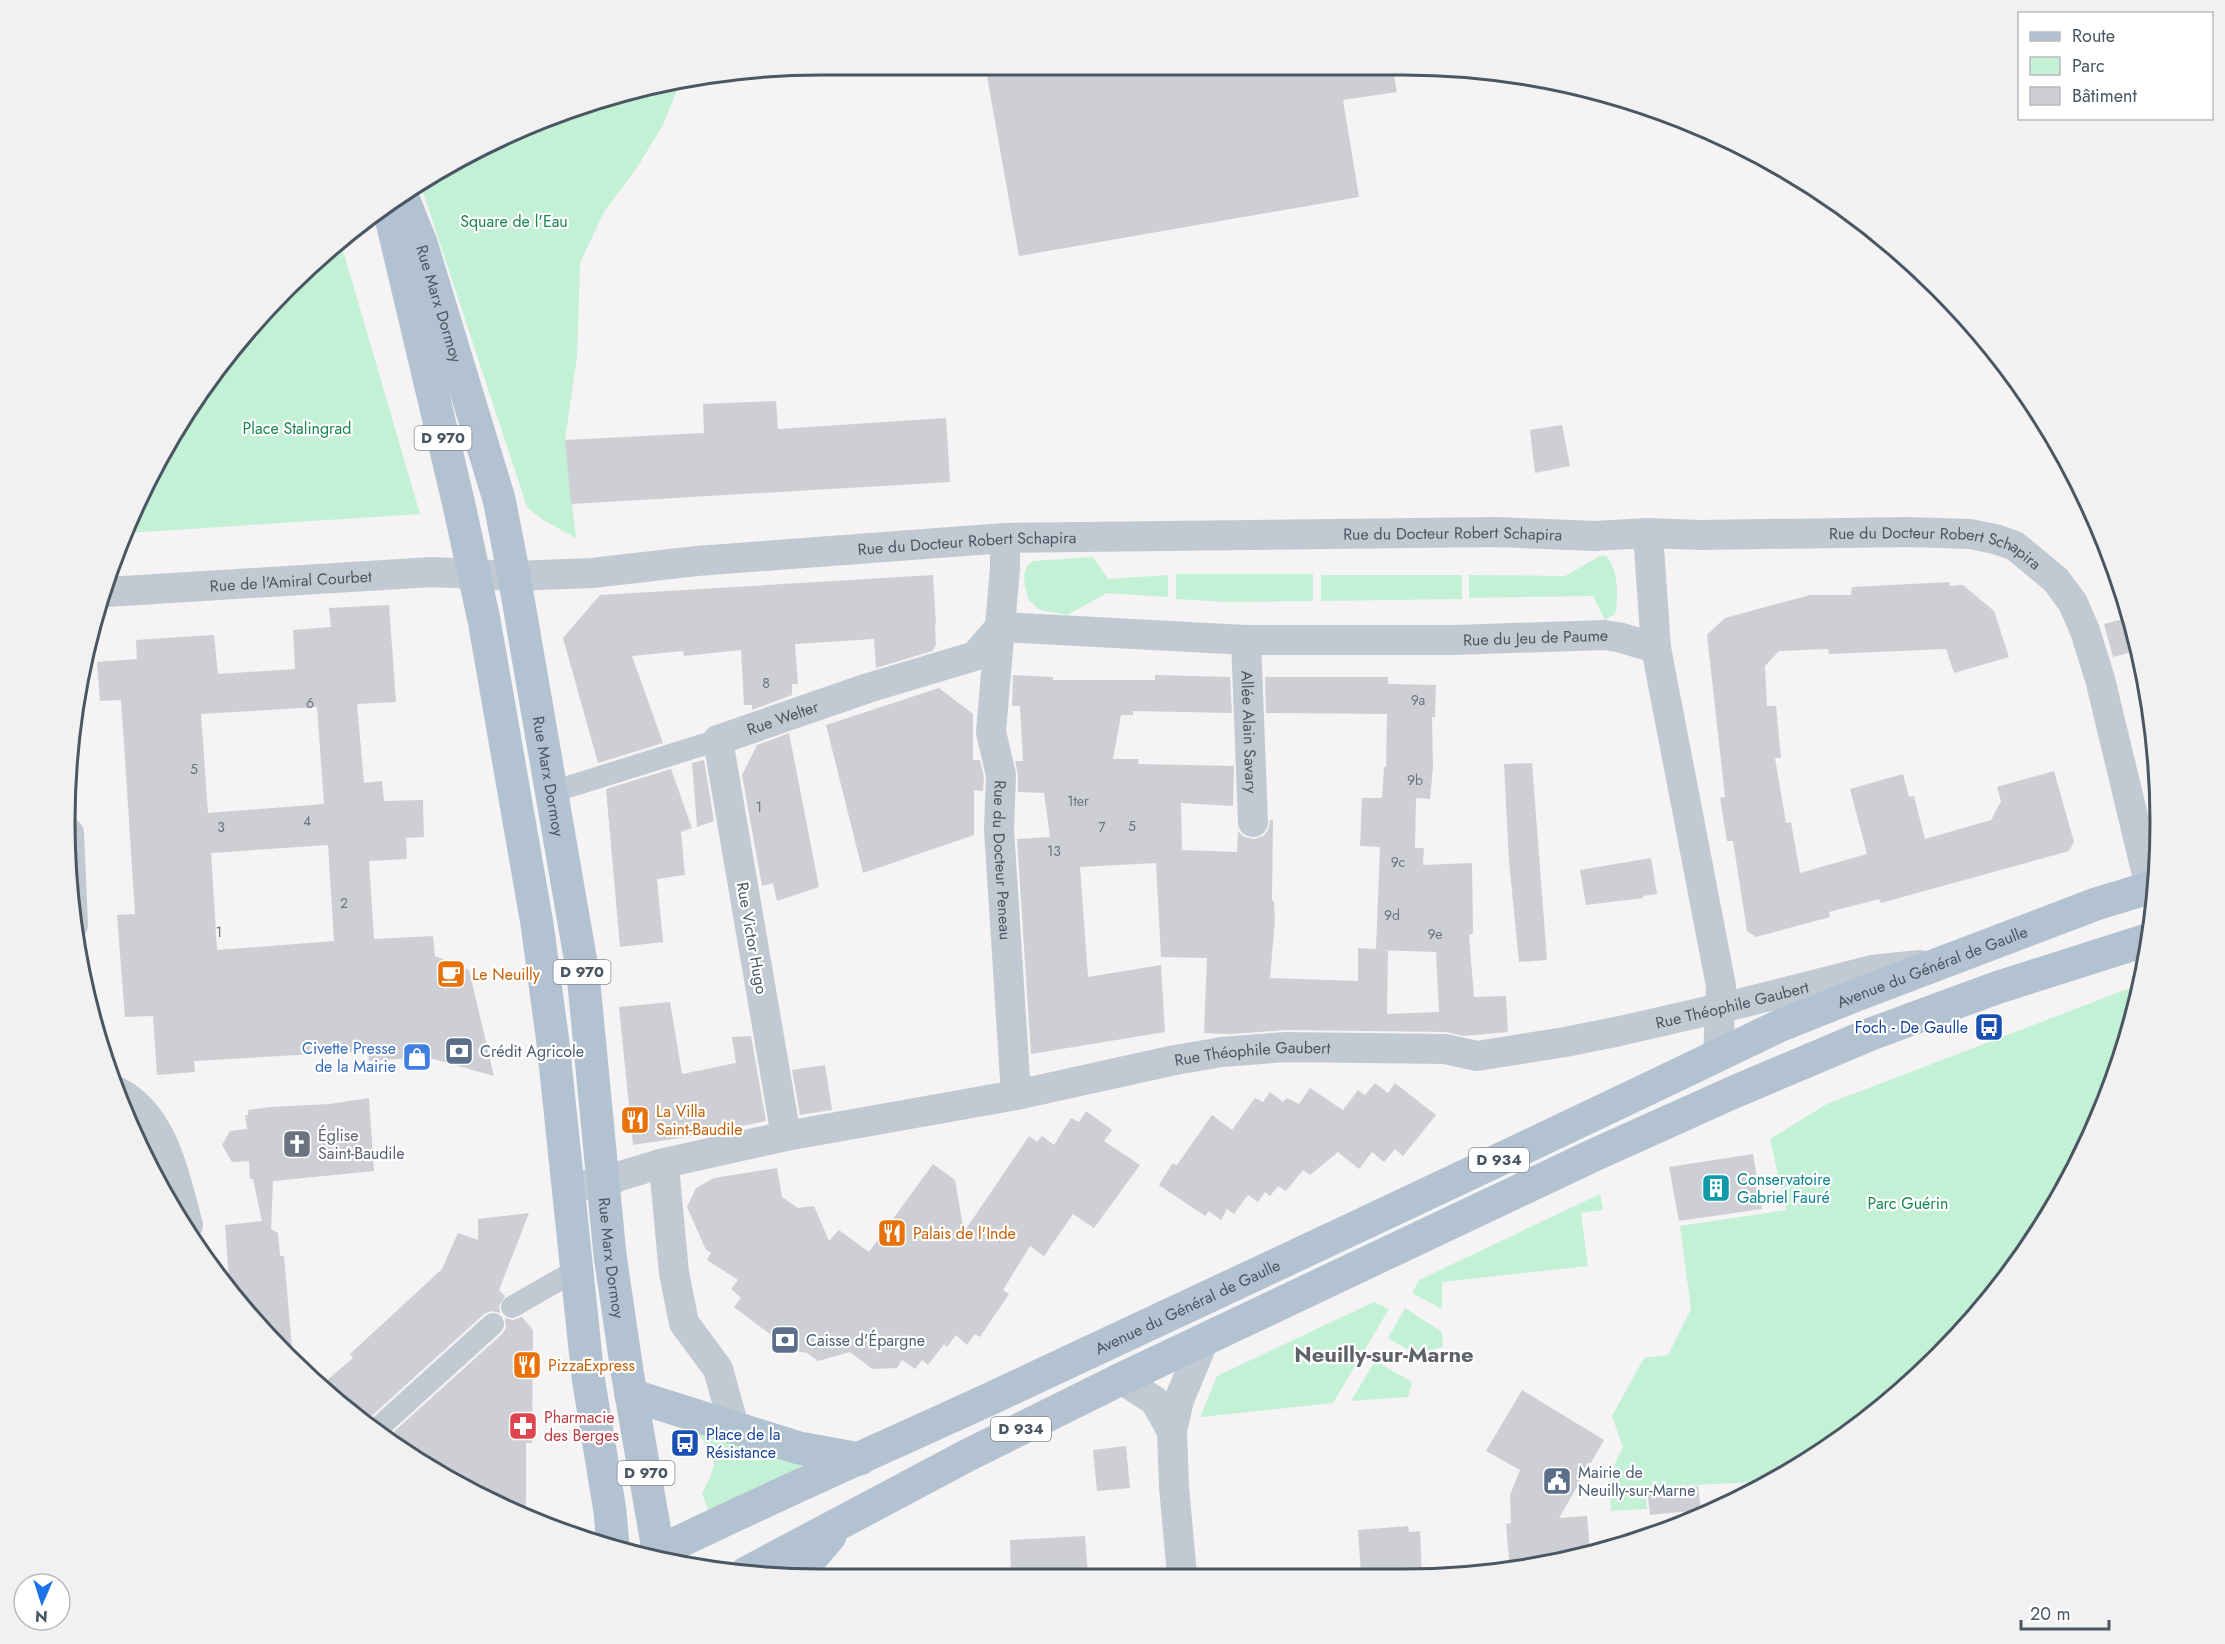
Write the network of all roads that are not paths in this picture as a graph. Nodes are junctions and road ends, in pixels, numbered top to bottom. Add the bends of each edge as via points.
1 (405, 203) edge
2 (390, 213) edge
3 (1648, 533) junction
4 (1005, 538) junction
5 (474, 574) junction
6 (514, 576) junction
7 (112, 592) edge
8 (1000, 627) junction
9 (1246, 640) junction
10 (1656, 648) junction
11 (718, 740) junction
12 (552, 792) junction
13 (1253, 822) dead end
14 (2148, 871) edge
15 (2147, 889) edge
16 (2140, 942) edge
17 (1938, 963) junction
18 (1719, 1008) junction
19 (1718, 1056) junction
20 (1734, 1092) junction
21 (1016, 1095) junction
22 (129, 1101) edge
23 (786, 1136) junction
24 (660, 1164) junction
25 (603, 1184) junction
26 (568, 1186) junction
27 (183, 1209) edge
28 (578, 1269) junction
29 (512, 1307) dead end
30 (493, 1324) dead end
31 (1204, 1340) junction
32 (1121, 1379) junction
33 (629, 1383) junction
34 (381, 1425) edge
35 (734, 1427) junction
36 (1172, 1431) junction
37 (860, 1459) junction
38 (841, 1523) junction
39 (612, 1539) edge
40 (656, 1550) edge
41 (661, 1552) edge
42 (759, 1566) edge
43 (802, 1568) edge
44 (1181, 1569) edge

1 - 6 main road, Rue Marx Dormoy / D 970 via 421,243 499,499
2 - 5 main road, Rue Marx Dormoy / D 970
3 - 4 street, Rue du Docteur Robert Schapira
3 - 10 street
3 - 14 street, Rue du Docteur Robert Schapira via 1936,533 1987,537 2015,546 2055,580 2073,603 2085,631
4 - 6 street, Rue du Docteur Robert Schapira via 697,561 592,573
4 - 8 street, Rue du Docteur Peneau
5 - 6 street, Rue du Docteur Robert Schapira
5 - 7 street, Rue de l'Amiral Courbet via 432,572
5 - 26 main road, Rue Marx Dormoy / D 970 via 537,924
6 - 12 main road, Rue Marx Dormoy / D 970
8 - 9 street, Rue du Jeu de Paume
8 - 11 street, Rue Welter via 975,656
8 - 21 street, Rue du Docteur Peneau via 991,732 1001,775 999,829
9 - 10 street, Rue du Jeu de Paume via 1604,635
9 - 13 street, Allée Alain Savary
10 - 18 street via 1721,986
11 - 12 street, Rue Welter
11 - 23 street, Rue Victor Hugo
12 - 25 main road, Rue Marx Dormoy / D 970 via 583,974
15 - 17 main road, Avenue du Général de Gaulle / D 934
16 - 20 main road, D 934 via 1870,1034
17 - 18 street, Rue Théophile Gaubert via 1872,970
17 - 19 main road, Avenue du Général de Gaulle / D 934 via 1779,1026
18 - 19 street
18 - 21 street, Rue Théophile Gaubert via 1565,1042 1477,1056 1445,1049 1401,1048 1286,1047 1222,1052
19 - 20 main road
19 - 37 main road, Avenue du Général de Gaulle / D 934
20 - 31 main road, D 934
21 - 23 street, Rue Théophile Gaubert
22 - 27 street via 154,1126
23 - 24 street, Rue Théophile Gaubert
24 - 25 street, Rue Théophile Gaubert
24 - 35 street via 665,1177 674,1273 684,1323 718,1369
25 - 26 street, Rue Théophile Gaubert
25 - 33 main road, Rue Marx Dormoy / D 970
26 - 28 main road, Rue Marx Dormoy / D 970
28 - 29 street
28 - 39 main road, D 970 via 588,1377
30 - 34 street
31 - 32 main road, D 934
31 - 36 street via 1179,1400
32 - 36 street via 1155,1401
32 - 38 main road, D 934
33 - 35 main road
33 - 40 main road, D 970
35 - 37 main road via 799,1448
36 - 44 street
37 - 41 main road, Avenue du Général de Gaulle / D 934 via 702,1529
38 - 42 main road, D 934
38 - 43 main road

